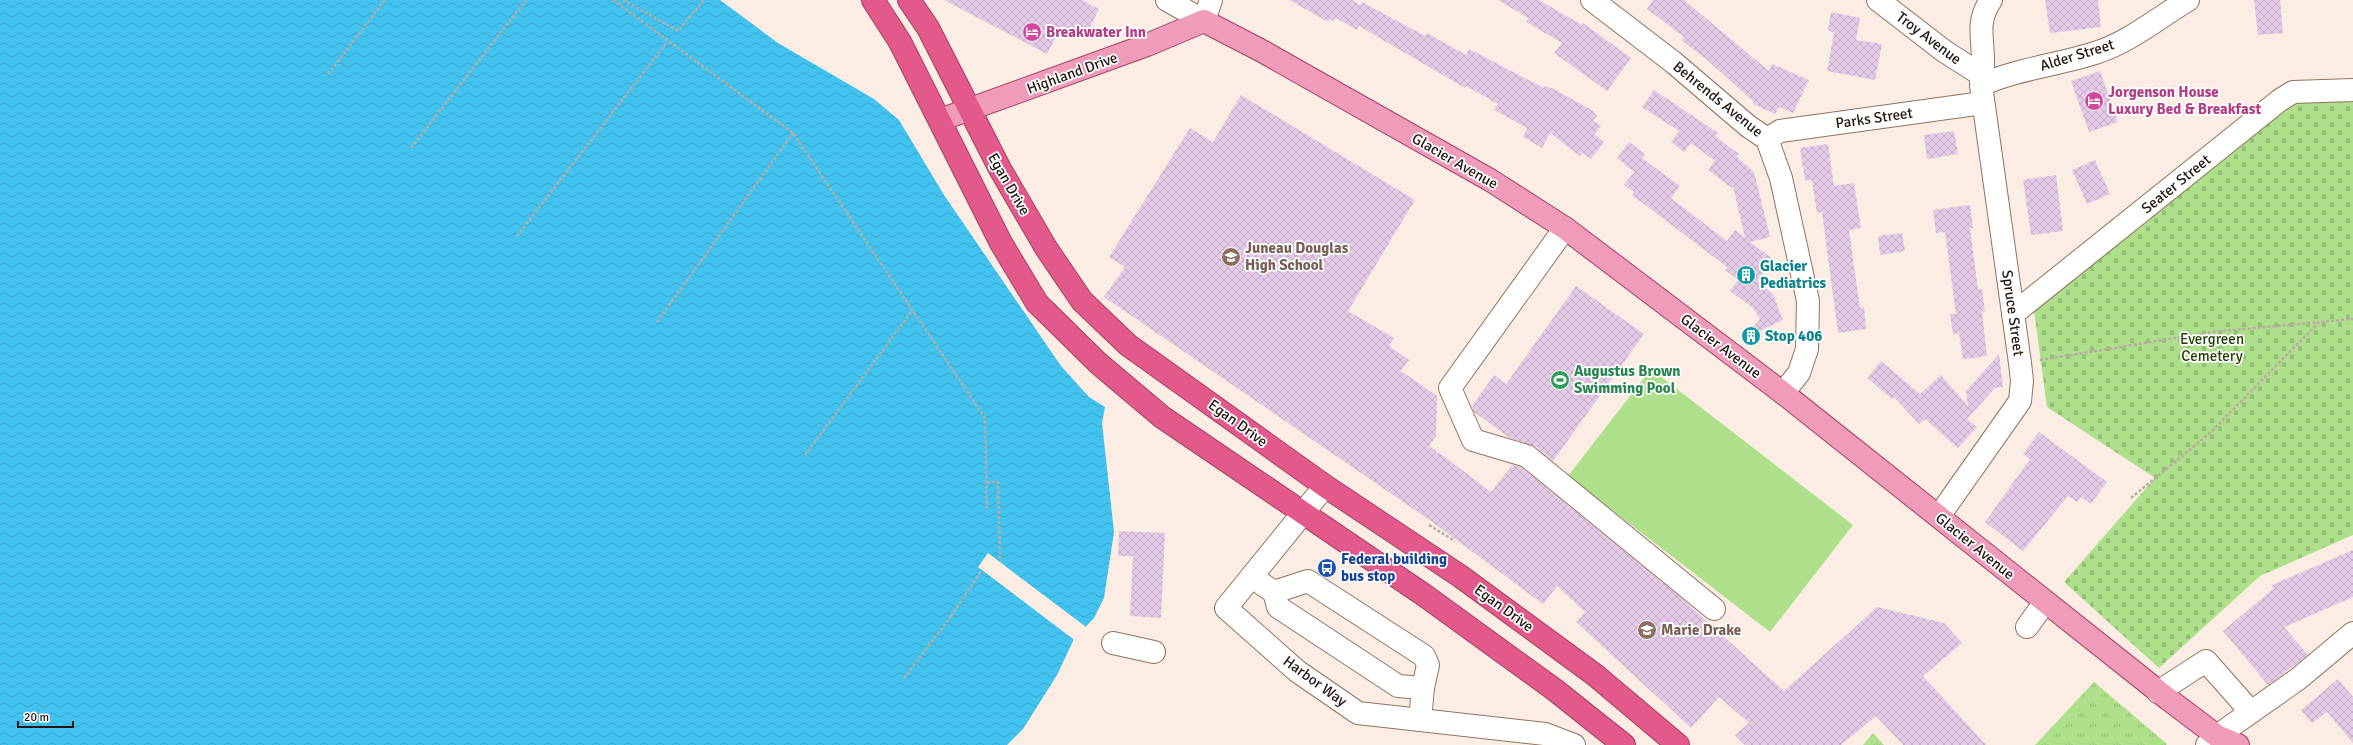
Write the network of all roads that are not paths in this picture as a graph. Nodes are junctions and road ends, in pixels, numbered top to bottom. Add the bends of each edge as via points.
1 (873, 0) edge
2 (909, 0) edge
3 (1167, 0) edge
4 (1211, 0) edge
5 (1592, 0) edge
6 (1878, 0) edge
7 (1991, 0) edge
8 (2188, 0) edge
9 (1204, 21) junction
10 (1982, 88) junction
11 (2353, 90) edge
12 (969, 111) junction
13 (940, 120) junction
14 (1767, 139) junction
15 (1565, 228) junction
16 (2013, 314) junction
17 (1783, 392) junction
18 (1325, 486) junction
19 (1303, 513) junction
20 (1939, 516) junction
21 (1251, 576) junction
22 (1274, 592) junction
23 (2045, 602) junction
24 (1714, 608) dead end
25 (2027, 627) dead end
26 (2353, 633) edge
27 (1113, 643) dead end
28 (1154, 652) dead end
29 (1423, 688) junction
30 (2158, 692) junction
31 (2251, 712) junction
32 (1420, 720) junction
33 (1513, 738) edge
34 (2212, 740) edge
35 (1574, 745) edge
36 (1624, 745) edge
37 (1678, 745) edge
38 (2238, 745) edge

1 - 13 highway, Egan Drive via 900,42
2 - 12 highway, Egan Drive via 928,28
3 - 9 street, Glacier Avenue
4 - 9 street
5 - 14 street, Behrends Avenue
6 - 10 street, Troy Avenue via 1944,51
7 - 10 street, Spruce Street via 1981,20 1984,63
8 - 10 street, Alder Street via 2118,44 2096,53 1998,78
9 - 12 main road, Highland Drive via 1147,45
9 - 15 main road, Glacier Avenue via 1490,180
10 - 14 street, Parks Street via 1780,131
10 - 16 street, Spruce Street
11 - 16 street, Seater Street via 2294,92 2280,100
12 - 13 main road, Highland Drive
12 - 18 highway, Egan Drive via 1046,248 1082,301 1128,345
13 - 19 highway, Egan Drive via 1001,243 1038,303 1098,363 1162,417
14 - 17 street, Behrends Avenue via 1781,178 1808,301 1807,349 1799,373
15 - 17 main road, Glacier Avenue
15 - 24 street via 1450,388 1473,440 1526,456
16 - 20 street, Spruce Street via 2022,382 2020,401
17 - 20 main road, Glacier Avenue
18 - 19 street, Harbor Way
18 - 37 highway, Egan Drive via 1460,576 1595,675
19 - 21 street, Harbor Way
19 - 36 highway, Egan Drive via 1556,690
20 - 23 main road, Glacier Avenue
21 - 22 street
21 - 32 street, Harbor Way via 1226,608 1297,671 1358,713
22 - 29 street via 1278,607 1398,686
22 - 29 street via 1308,582 1417,651 1424,656 1428,666
23 - 25 street
23 - 30 main road, Glacier Avenue
26 - 31 street via 2298,679
27 - 28 street
29 - 32 street
30 - 31 street via 2206,661
30 - 34 main road, Glacier Avenue
31 - 34 street
32 - 33 street, Harbor Way
33 - 35 street, Harbor Way via 1545,734
34 - 38 main road, Glacier Avenue

